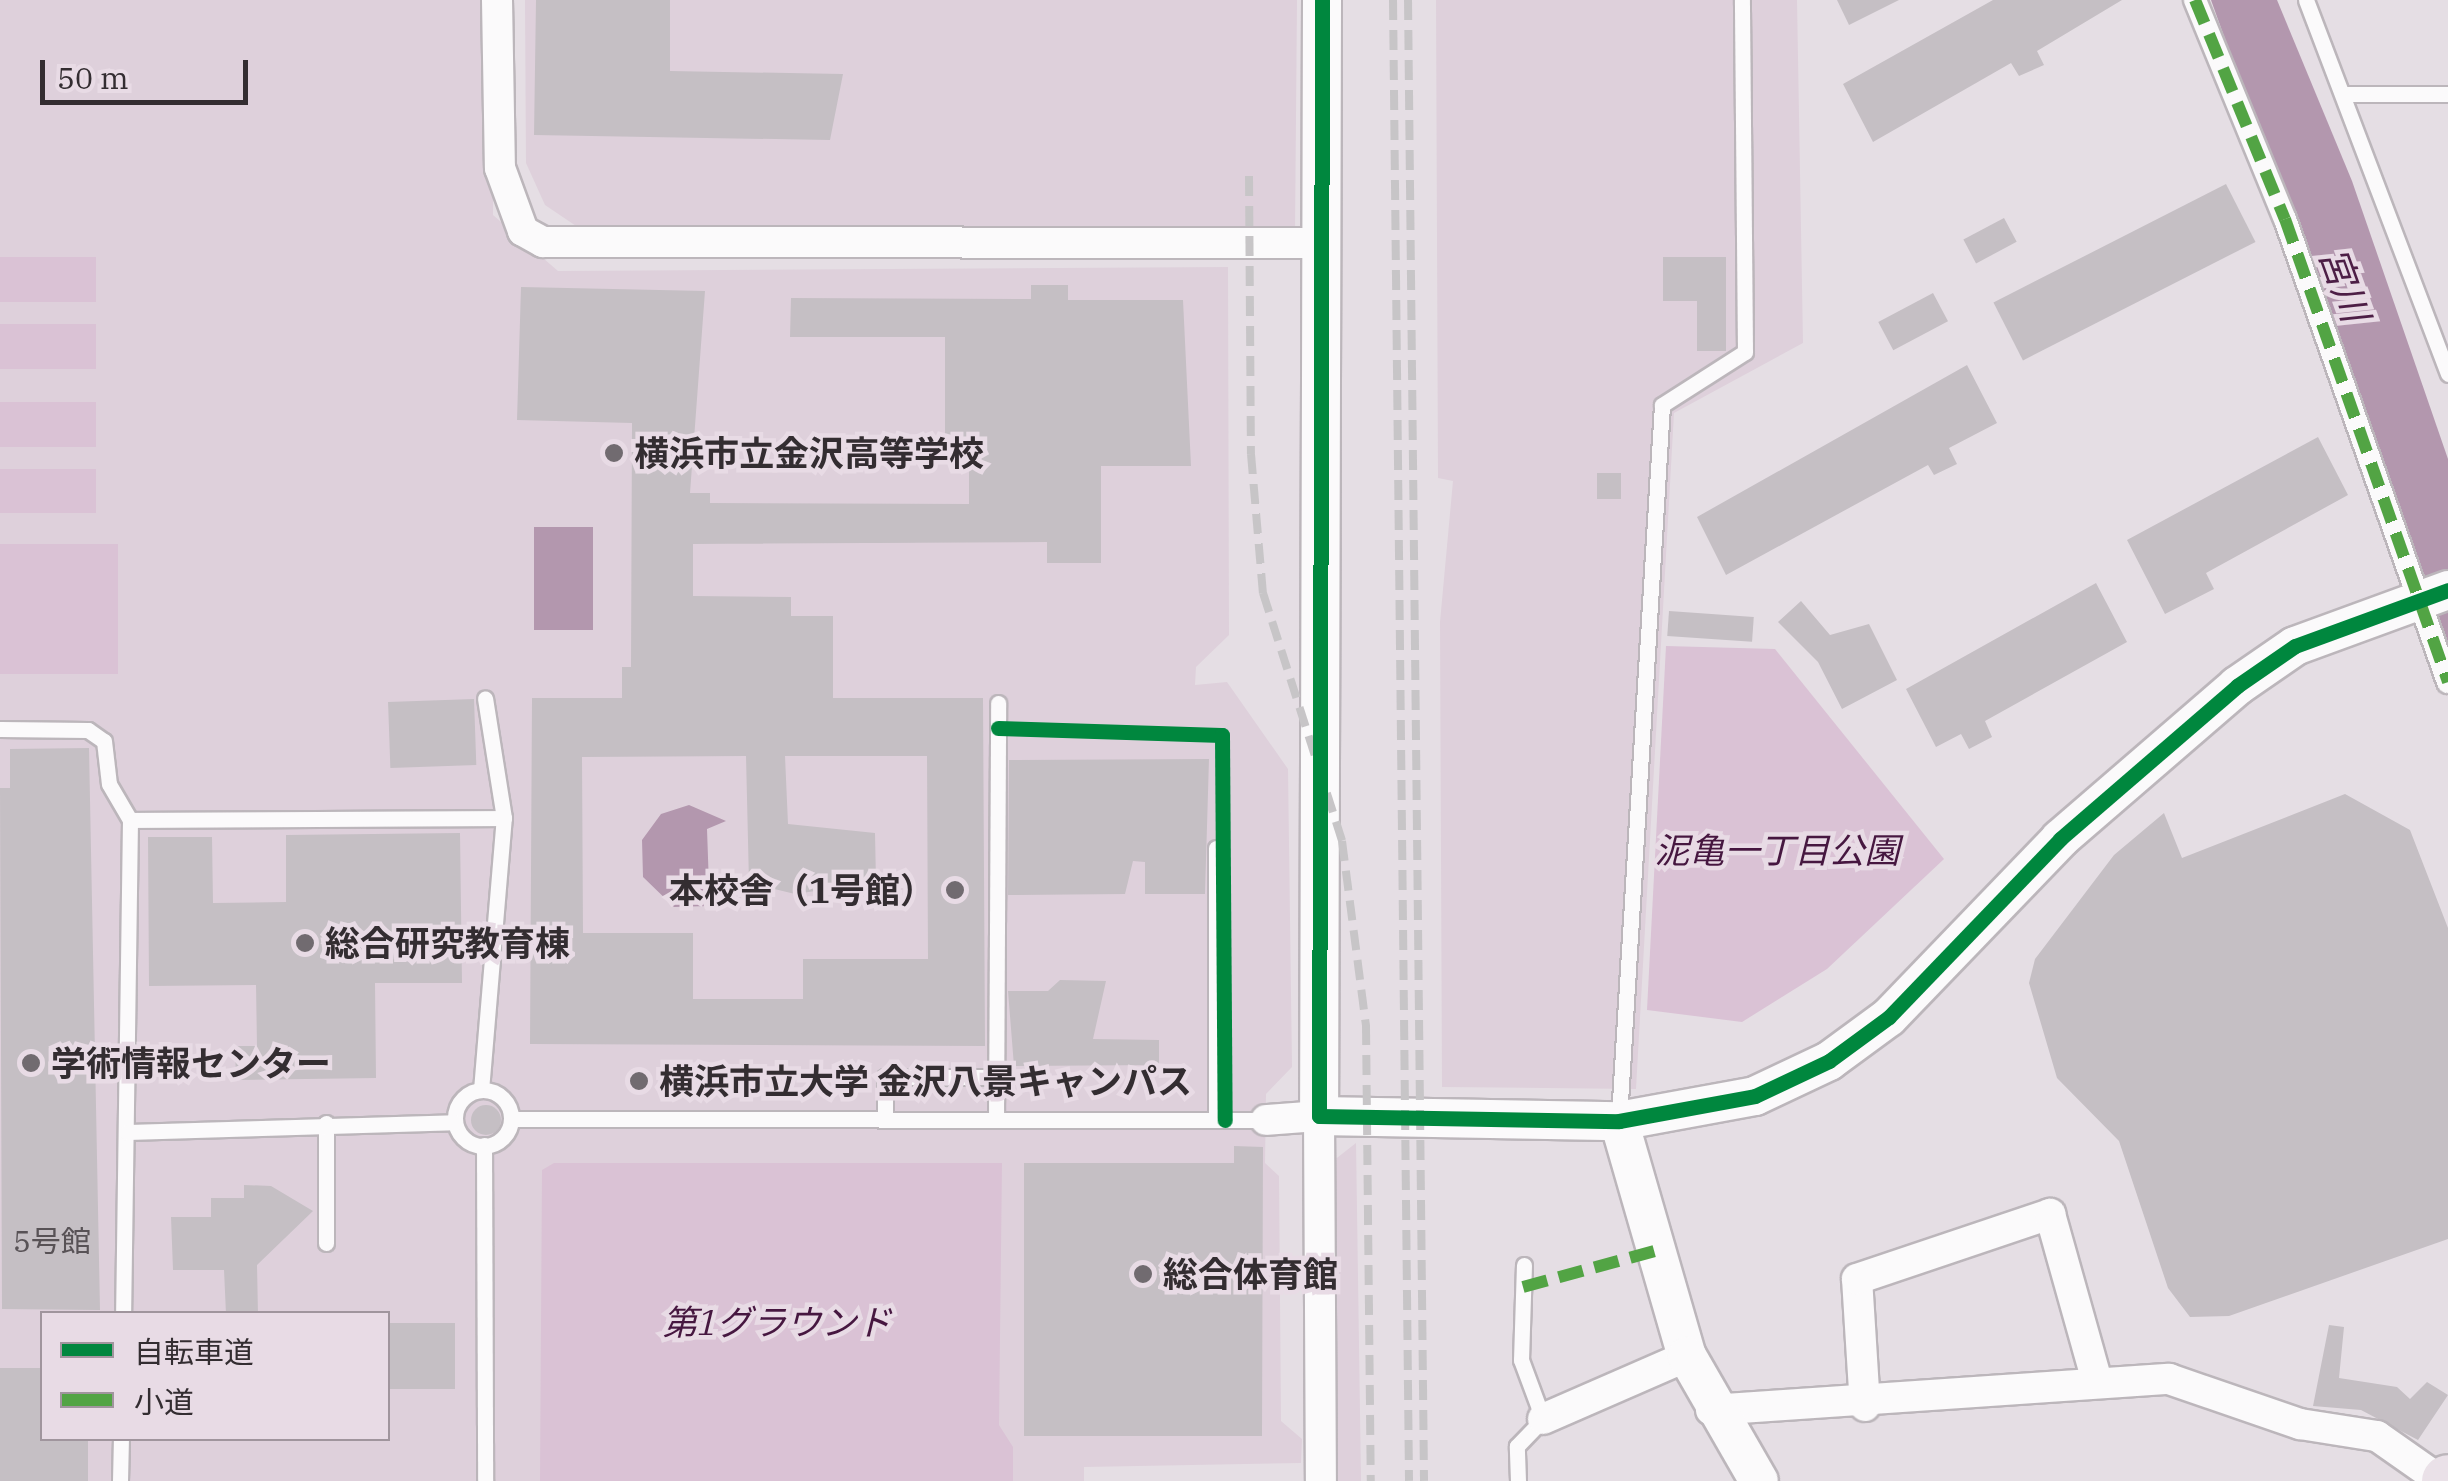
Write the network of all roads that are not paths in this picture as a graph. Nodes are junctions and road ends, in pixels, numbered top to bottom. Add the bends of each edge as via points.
1 (497, 0) edge
2 (1322, 0) edge
3 (1742, 0) edge
4 (2194, 0) edge
5 (2306, 0) edge
6 (2347, 94) junction
7 (2448, 94) edge
8 (1321, 244) junction
9 (2448, 374) edge
10 (2431, 595) edge
11 (2448, 682) edge
12 (485, 698) dead end
13 (998, 702) dead end
14 (0, 729) edge
15 (504, 818) junction
16 (130, 820) junction
17 (1216, 848) dead end
18 (996, 1077) junction
19 (480, 1090) junction
20 (1319, 1116) junction
21 (511, 1119) junction
22 (885, 1120) junction
23 (996, 1120) junction
24 (1216, 1120) junction
25 (1266, 1120) joint
26 (1619, 1121) junction
27 (455, 1122) junction
28 (326, 1123) junction
29 (127, 1132) junction
30 (484, 1145) junction
31 (326, 1243) dead end
32 (1524, 1266) dead end
33 (123, 1311) edge
34 (1687, 1356) junction
35 (2097, 1382) junction
36 (1865, 1406) junction
37 (1711, 1410) junction
38 (1543, 1419) junction
39 (121, 1441) edge
40 (1746, 1477) edge
41 (120, 1481) edge
42 (486, 1481) edge
43 (1320, 1481) edge
44 (1518, 1481) edge
45 (2445, 1481) edge

1 - 8 street via 500,168 522,231 543,242
2 - 8 street
3 - 26 lane via 1745,352 1662,405
4 - 10 street
5 - 6 lane
6 - 7 lane
6 - 9 lane
8 - 20 street
10 - 11 street
10 - 26 street via 2295,646 2237,686 2060,838 1889,1016 1829,1062 1755,1096
12 - 15 lane
13 - 18 lane
14 - 16 lane via 88,730 104,742 109,784
15 - 16 lane
15 - 19 lane
16 - 29 lane
17 - 24 lane
18 - 22 lane via 885,1077
18 - 23 lane
19 - 21 lane via 505,1101
19 - 27 lane via 464,1097
20 - 25 street
20 - 26 street
20 - 43 street
21 - 22 lane
21 - 30 lane
22 - 23 lane
23 - 24 lane
24 - 25 lane
26 - 34 street
27 - 28 lane
27 - 30 lane via 464,1138
28 - 29 lane
28 - 31 lane
29 - 33 lane
30 - 42 lane
32 - 38 lane via 1521,1360
34 - 37 street
34 - 38 street
35 - 36 street
35 - 36 street via 2050,1214 1857,1279
35 - 45 street via 2169,1379 2300,1424 2377,1436
36 - 37 street
37 - 40 street
38 - 44 lane via 1517,1446
39 - 41 lane

